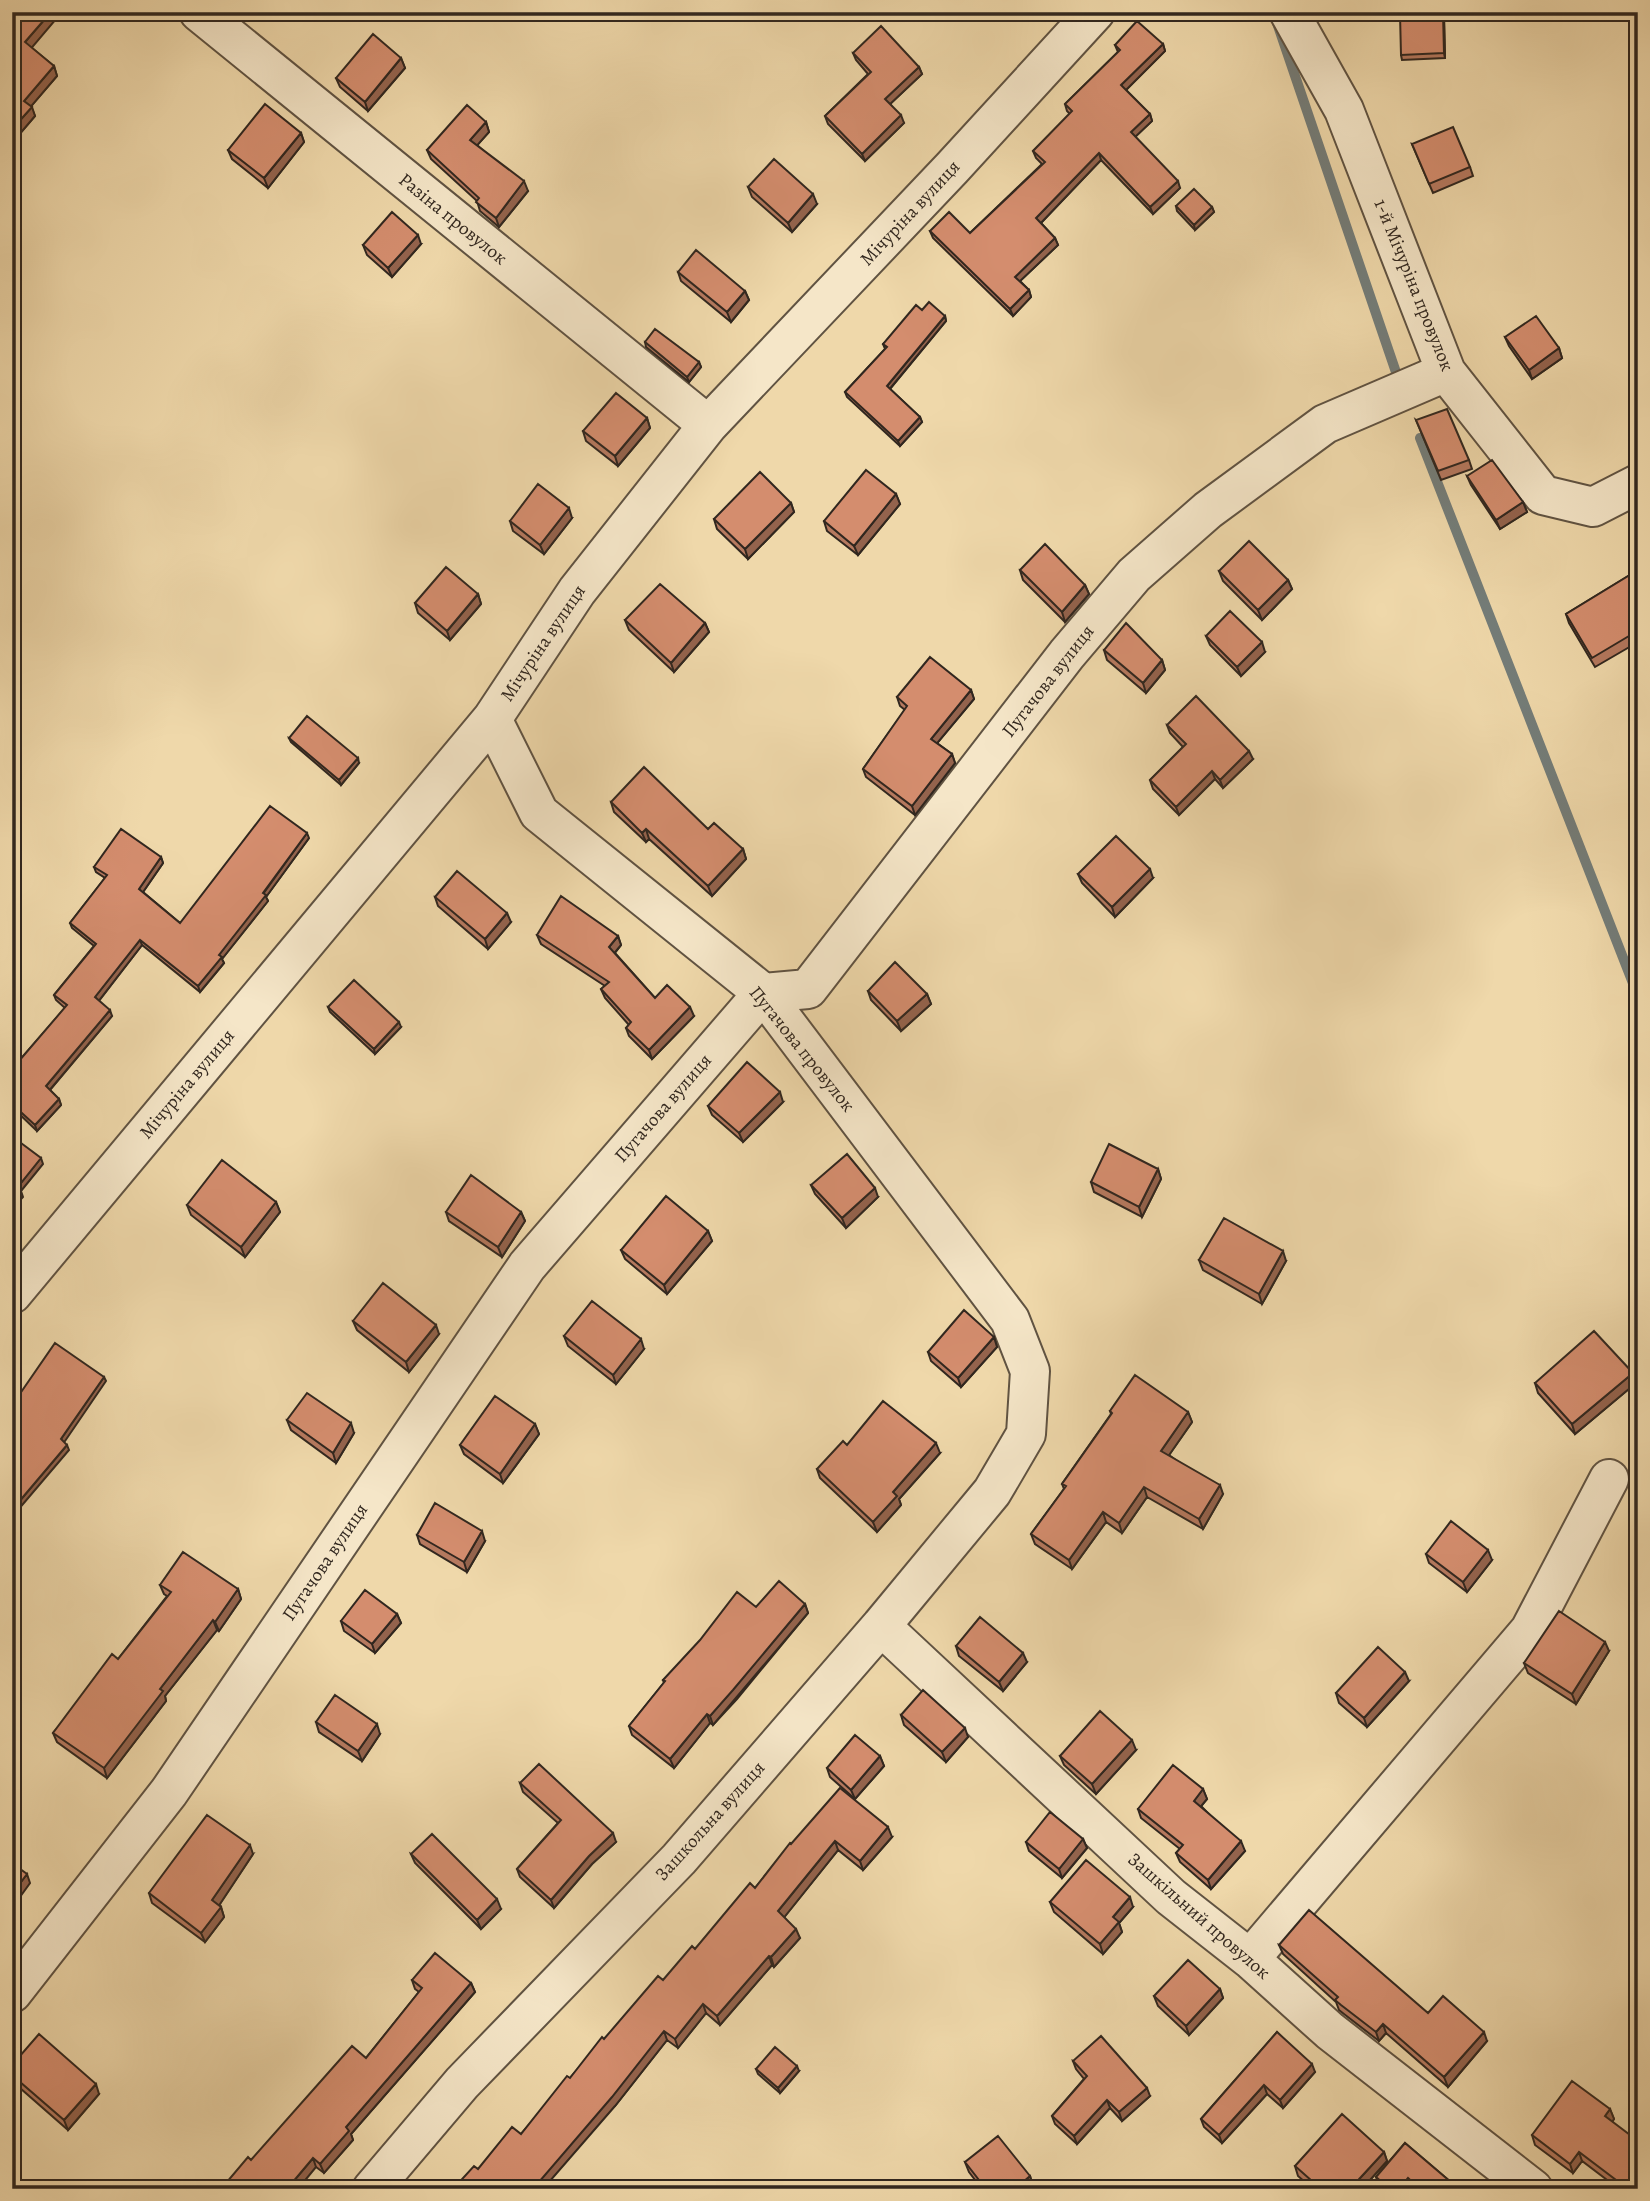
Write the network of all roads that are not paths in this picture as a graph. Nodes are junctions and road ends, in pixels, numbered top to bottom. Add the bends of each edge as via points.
1 (199, 12) edge
2 (1095, 12) edge
3 (1289, 12) edge
4 (1446, 372) junction
5 (708, 425) junction
6 (1638, 484) edge
7 (492, 719) junction
8 (763, 993) junction
9 (12, 1294) edge
10 (1026, 1434) joint
11 (1609, 1479) dead end
12 (881, 1626) junction
13 (1250, 1959) junction
14 (12, 1993) edge
15 (372, 2189) edge
16 (1533, 2189) edge

1 - 5 street, Разіна провулок
2 - 5 street, Мічуріна вулиця
3 - 4 street, 1-й Мічуріна провулок via 1344,110
4 - 6 street, 1-й Мічуріна провулок via 1543,495 1593,507
4 - 8 street, Пугачова вулиця via 1325,424 1208,510 1134,575 1067,654 808,989
5 - 7 street, Мічуріна вулиця via 577,591
7 - 8 street, Пугачова провулок via 539,813
7 - 9 street, Мічуріна вулиця
8 - 10 street, Пугачова провулок via 1010,1320 1030,1371
8 - 14 street, Пугачова вулиця via 527,1266 169,1792
10 - 12 street, Зашкольна вулиця via 992,1492
11 - 13 street via 1530,1630
12 - 13 street, Зашкільний провулок via 1171,1897
12 - 15 street, Зашкольна вулиця via 679,1858 462,2083
13 - 16 street, Зашкільний провулок via 1330,2031

